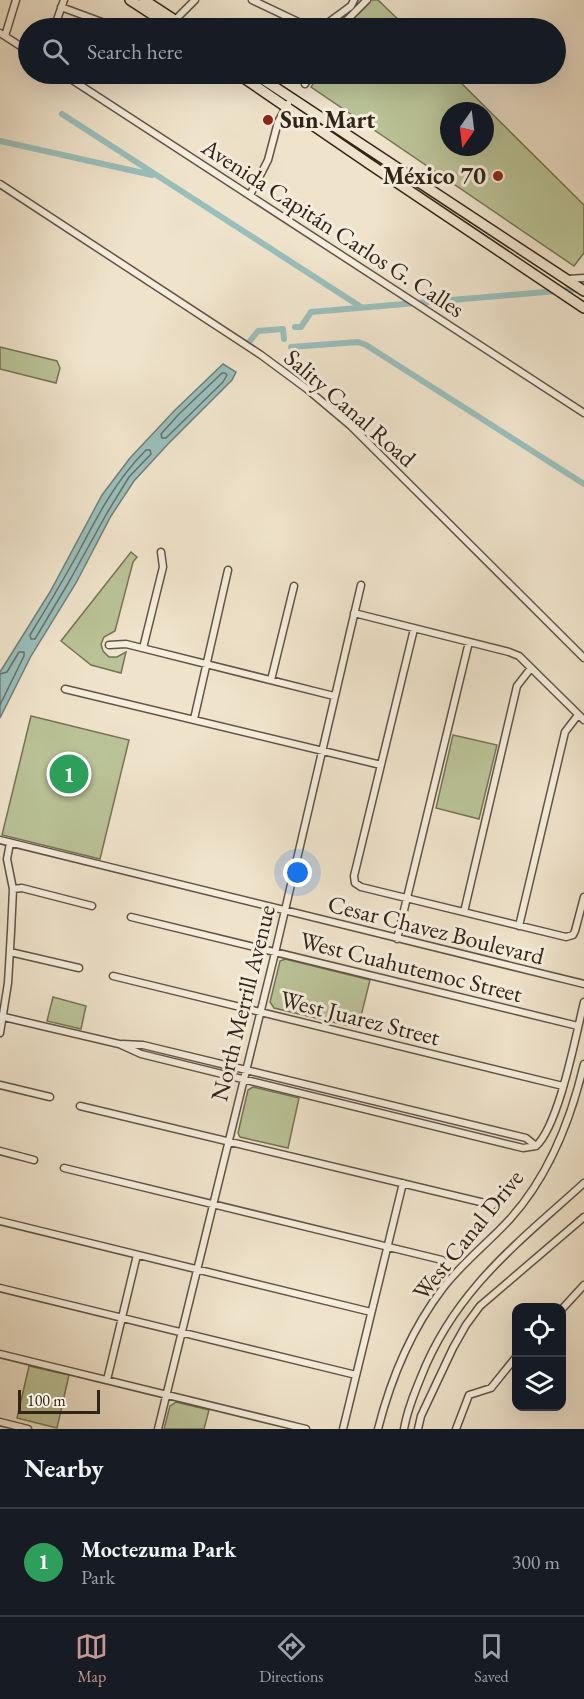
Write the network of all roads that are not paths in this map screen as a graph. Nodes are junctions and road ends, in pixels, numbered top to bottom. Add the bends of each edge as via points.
1 (16, 0) edge
2 (63, 0) edge
3 (130, 0) edge
4 (144, 0) edge
5 (195, 0) edge
6 (252, 0) edge
7 (354, 0) edge
8 (367, 0) edge
9 (61, 7) junction
10 (58, 18) edge
11 (91, 18) edge
12 (163, 18) edge
13 (166, 18) edge
14 (179, 18) edge
15 (290, 18) edge
16 (335, 18) edge
17 (349, 18) edge
18 (2, 34) edge
19 (18, 44) edge
20 (78, 84) edge
21 (256, 84) edge
22 (267, 84) edge
23 (289, 102) junction
24 (0, 184) edge
25 (250, 195) junction
26 (584, 278) edge
27 (571, 281) junction
28 (584, 291) edge
29 (584, 308) edge
30 (584, 413) edge
31 (161, 552) dead end
32 (228, 570) dead end
33 (361, 585) dead end
34 (294, 586) dead end
35 (354, 613) junction
36 (414, 628) junction
37 (468, 642) junction
38 (109, 645) dead end
39 (143, 648) junction
40 (584, 658) edge
41 (206, 664) junction
42 (531, 668) junction
43 (271, 680) junction
44 (65, 689) dead end
45 (334, 696) junction
46 (578, 715) junction
47 (194, 719) junction
48 (584, 720) edge
49 (322, 751) junction
50 (381, 765) junction
51 (0, 840) edge
52 (10, 843) junction
53 (13, 889) junction
54 (584, 897) edge
55 (407, 898) junction
56 (92, 906) dead end
57 (285, 911) junction
58 (464, 912) junction
59 (131, 916) dead end
60 (519, 926) junction
61 (397, 939) junction
62 (10, 952) junction
63 (275, 952) junction
64 (79, 968) dead end
65 (113, 976) dead end
66 (584, 984) edge
67 (584, 1002) edge
68 (260, 1012) junction
69 (4, 1017) junction
70 (578, 1026) junction
71 (0, 1033) edge
72 (119, 1044) junction
73 (584, 1064) edge
74 (246, 1070) junction
75 (243, 1079) junction
76 (0, 1084) edge
77 (563, 1086) junction
78 (50, 1097) dead end
79 (80, 1106) dead end
80 (229, 1141) junction
81 (536, 1146) junction
82 (0, 1151) edge
83 (34, 1160) dead end
84 (64, 1168) dead end
85 (403, 1183) junction
86 (584, 1183) edge
87 (213, 1204) junction
88 (493, 1205) dead end
89 (584, 1217) edge
90 (0, 1221) edge
91 (387, 1246) junction
92 (137, 1255) junction
93 (442, 1260) dead end
94 (197, 1269) junction
95 (584, 1285) edge
96 (0, 1288) edge
97 (566, 1304) edge
98 (371, 1312) junction
99 (122, 1318) junction
100 (181, 1333) junction
101 (0, 1354) edge
102 (512, 1362) edge
103 (356, 1376) junction
104 (107, 1380) junction
105 (166, 1394) junction
106 (0, 1422) edge
107 (28, 1429) edge
108 (158, 1429) edge
109 (306, 1429) edge
110 (343, 1429) edge
111 (378, 1429) edge
112 (404, 1429) edge
113 (418, 1429) edge
114 (456, 1429) edge

1 - 18 street
2 - 9 street
3 - 12 highway
4 - 13 highway
5 - 14 street
6 - 15 street
7 - 16 street
8 - 17 street
9 - 10 street
9 - 11 street
18 - 19 street
20 - 25 street, Avenida Capitán Carlos G. Calles
21 - 23 highway
22 - 23 highway
23 - 25 street via 278,122 268,160
23 - 27 highway
23 - 29 highway via 370,165
24 - 40 street, Sality Canal Road via 308,389 351,426
25 - 30 street, Avenida Capitán Carlos G. Calles
26 - 27 street
27 - 28 highway
31 - 39 street via 164,567
32 - 41 street
33 - 35 street, North Merrill Avenue
34 - 43 street
35 - 36 street
35 - 45 street, North Merrill Avenue
36 - 37 street
36 - 50 street
37 - 42 street via 519,656
37 - 55 street
38 - 39 street
39 - 41 street
41 - 43 street
41 - 47 street
42 - 46 street
42 - 58 street via 517,686
43 - 45 street
44 - 47 street
45 - 49 street, North Merrill Avenue
46 - 48 street
46 - 60 street via 565,732
47 - 49 street
49 - 50 street
49 - 57 street, North Merrill Avenue
50 - 55 street via 355,883
51 - 52 street, Cesar Chavez Boulevard
52 - 53 street via 7,859
52 - 57 street, Cesar Chavez Boulevard
53 - 56 street
53 - 62 street
54 - 60 street via 573,935 566,937
55 - 58 street
55 - 61 street
57 - 61 street, Cesar Chavez Boulevard
57 - 63 street, North Merrill Avenue
58 - 60 street
59 - 63 street, West Cuahutemoc Street
61 - 66 street, Cesar Chavez Boulevard
62 - 64 street
62 - 69 street
63 - 68 street, North Merrill Avenue
63 - 70 street, West Cuahutemoc Street
65 - 68 street, West Juarez Street
67 - 70 street, West Canal Drive
68 - 74 street, North Merrill Avenue
68 - 77 street, West Juarez Street
69 - 71 street
69 - 72 street
70 - 77 street, West Canal Drive
72 - 74 street via 143,1045
72 - 75 street via 141,1054
73 - 111 street, West Canal Drive via 567,1125 550,1160 520,1207 443,1287 431,1305 394,1375
74 - 75 street, North Merrill Avenue
74 - 81 street via 526,1138
75 - 80 street, North Merrill Avenue
75 - 81 street via 523,1148
76 - 78 street
77 - 81 street, West Canal Drive via 544,1136
79 - 80 street
80 - 85 street
80 - 87 street, North Merrill Avenue
82 - 83 street
84 - 87 street
85 - 88 street
85 - 91 street
86 - 112 street via 508,1250 462,1302 428,1359
87 - 91 street
87 - 94 street, North Merrill Avenue
89 - 113 street via 480,1306 453,1348
90 - 92 street
91 - 93 street
91 - 98 street
92 - 94 street
92 - 99 street
94 - 98 street
94 - 100 street, North Merrill Avenue
95 - 97 street
96 - 99 street
98 - 103 street
99 - 100 street
99 - 104 street
100 - 103 street
100 - 105 street, North Merrill Avenue
101 - 104 street
102 - 114 street via 491,1388 469,1395
103 - 110 street
104 - 105 street
105 - 108 street, North Merrill Avenue
105 - 109 street
106 - 107 street

